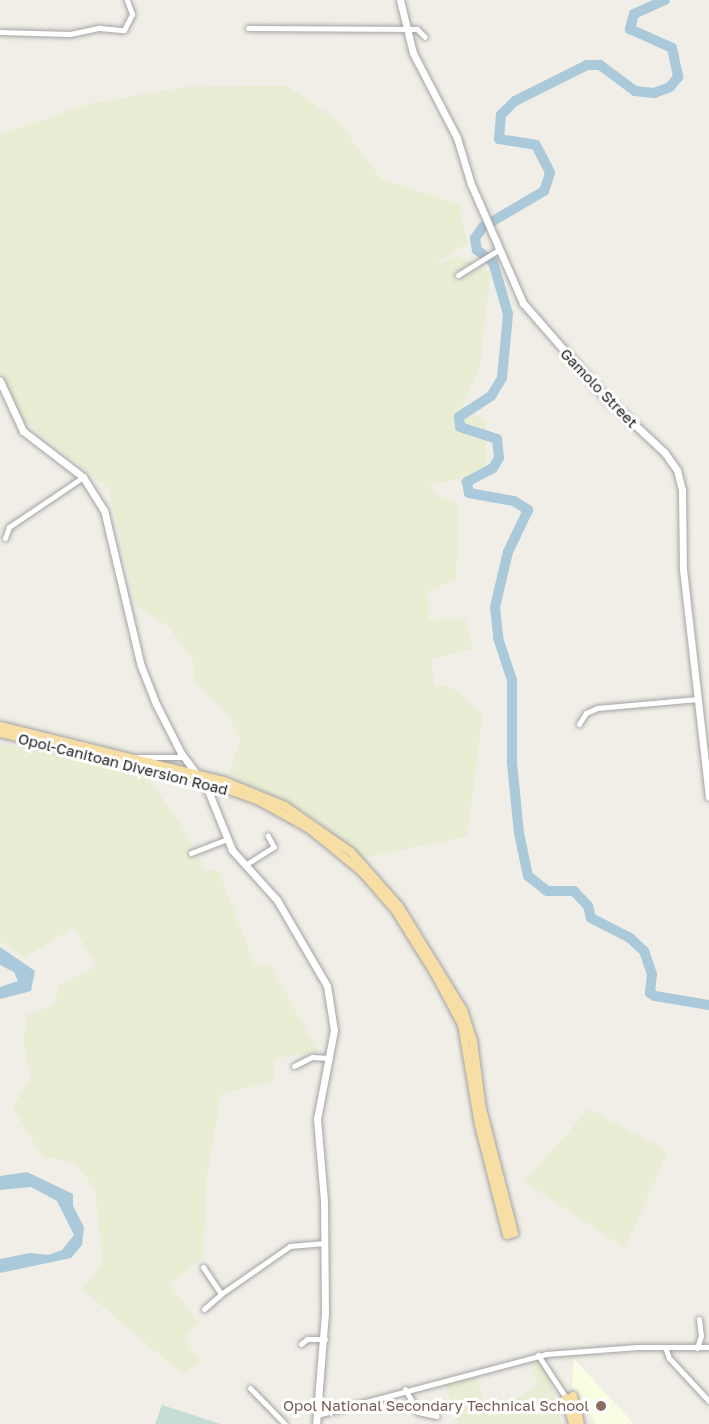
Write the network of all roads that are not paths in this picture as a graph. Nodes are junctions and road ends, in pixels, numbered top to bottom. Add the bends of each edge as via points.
1 (127, 0) edge
2 (400, 0) edge
3 (248, 28) dead end
4 (405, 29) junction
5 (0, 33) edge
6 (425, 37) dead end
7 (498, 246) junction
8 (458, 275) dead end
9 (0, 381) edge
10 (83, 477) junction
11 (5, 538) dead end
12 (698, 699) junction
13 (579, 724) dead end
14 (0, 726) edge
15 (0, 733) edge
16 (184, 757) junction
17 (141, 760) junction
18 (211, 783) junction
19 (709, 797) edge
20 (268, 836) dead end
21 (226, 839) junction
22 (191, 853) dead end
23 (245, 865) junction
24 (330, 1058) junction
25 (294, 1066) dead end
26 (511, 1234) dead end
27 (322, 1243) junction
28 (203, 1267) dead end
29 (221, 1294) junction
30 (204, 1309) dead end
31 (699, 1319) dead end
32 (325, 1339) junction
33 (301, 1344) dead end
34 (665, 1347) junction
35 (709, 1347) edge
36 (697, 1348) junction
37 (538, 1355) junction
38 (250, 1388) dead end
39 (405, 1389) junction
40 (569, 1397) junction
41 (709, 1401) edge
42 (317, 1415) junction
43 (437, 1416) dead end
44 (285, 1424) edge
45 (316, 1424) edge
46 (573, 1424) edge
47 (580, 1424) edge

1 - 5 street via 132,14 124,30
2 - 4 street, Gamolo Street
3 - 4 street
4 - 6 street via 420,29
4 - 7 street, Gamolo Street via 419,68 457,138
7 - 8 street
7 - 12 street, Gamolo Street via 524,303 540,325 677,470
9 - 10 street via 23,431
10 - 11 street via 9,527
10 - 16 street via 104,510 110,529 144,678
12 - 13 street via 597,708 586,712
12 - 19 street, Gamolo Street
14 - 17 main road, Opol-Canitoan Diversion Road
15 - 17 main road, Opol-Canitoan Diversion Road
16 - 17 street
16 - 18 street
17 - 18 main road, Opol-Canitoan Diversion Road
18 - 21 street
18 - 26 main road, Opol-Canitoan Diversion Road via 257,800 325,840 362,872 405,925 450,999 465,1035 475,1110
20 - 23 street via 274,847
21 - 22 street
21 - 23 street
23 - 24 street via 277,900 322,974 334,1030
24 - 25 street via 312,1057
24 - 27 street via 317,1119 324,1200
27 - 29 street via 285,1248
27 - 32 street
28 - 29 street
29 - 30 street
31 - 36 street via 701,1336
32 - 33 street via 307,1339
32 - 42 street
34 - 36 street
34 - 37 street
34 - 41 street via 669,1358
35 - 36 street
37 - 39 street
37 - 40 street
38 - 44 street
39 - 42 street
39 - 43 street via 418,1412
40 - 46 main road
40 - 47 main road
42 - 45 street

